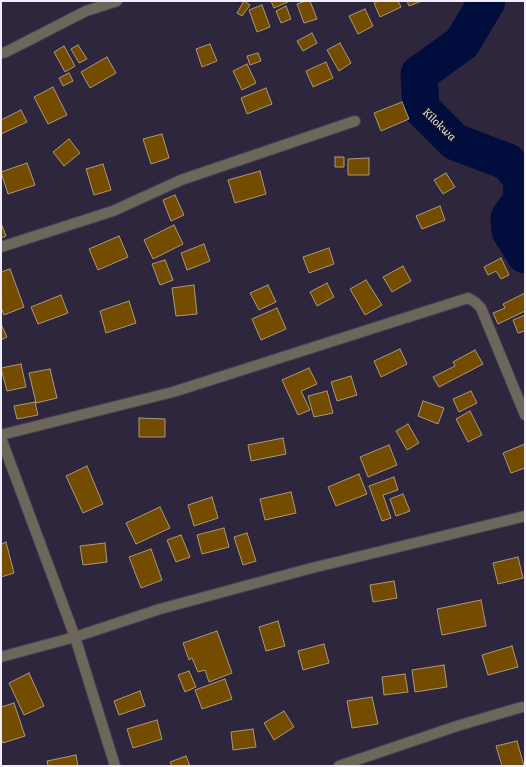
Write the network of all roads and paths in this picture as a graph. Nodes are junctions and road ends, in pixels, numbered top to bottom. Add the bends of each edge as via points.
1 (117, 1) edge
2 (1, 53) edge
3 (355, 121) dead end
4 (1, 247) edge
5 (525, 415) edge
6 (1, 435) edge
7 (1, 438) edge
8 (525, 516) edge
9 (75, 637) junction
10 (1, 657) edge
11 (522, 707) dead end
12 (115, 766) edge
13 (339, 766) edge

1 - 2 street via 86,11
3 - 4 street via 181,180 113,211
5 - 6 street via 481,308 468,298 173,392
7 - 9 street
8 - 9 street via 308,569 160,609
9 - 10 street
9 - 12 street
11 - 13 street

